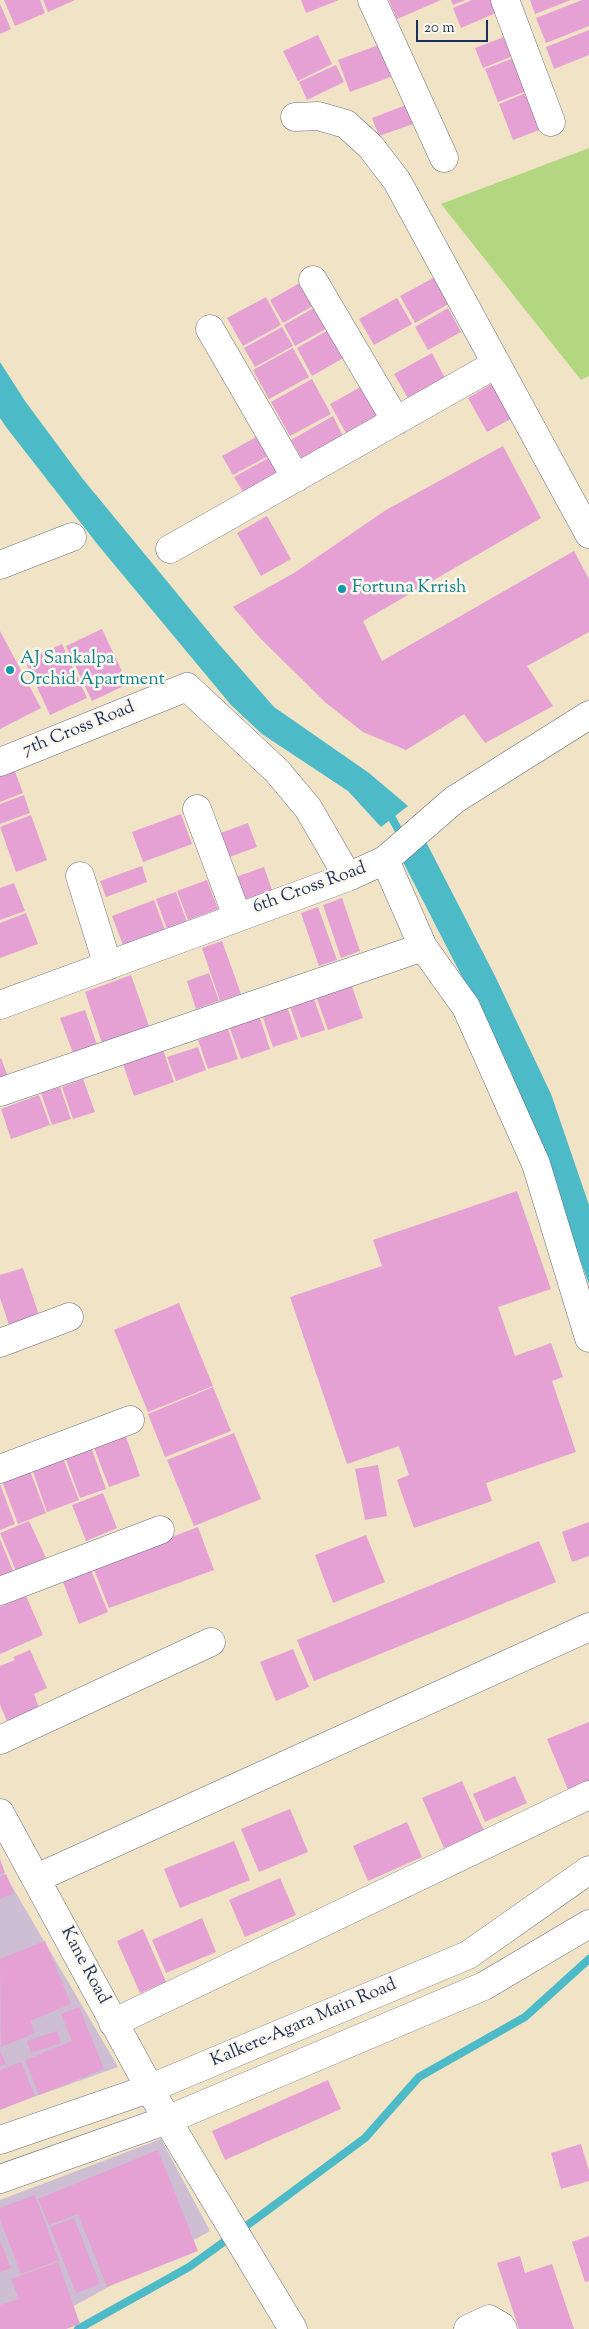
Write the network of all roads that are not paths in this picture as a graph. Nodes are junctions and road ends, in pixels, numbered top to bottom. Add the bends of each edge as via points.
1 (372, 0) edge
2 (505, 0) edge
3 (295, 117) dead end
4 (551, 122) dead end
5 (444, 158) dead end
6 (313, 280) dead end
7 (210, 329) dead end
8 (496, 364) junction
9 (396, 421) junction
10 (296, 478) junction
11 (589, 534) edge
12 (72, 537) dead end
13 (170, 549) dead end
14 (0, 565) edge
15 (589, 715) edge
16 (0, 762) edge
17 (197, 810) dead end
18 (392, 854) junction
19 (80, 876) dead end
20 (348, 877) junction
21 (237, 916) junction
22 (423, 947) junction
23 (108, 966) junction
24 (0, 1005) edge
25 (0, 1092) edge
26 (69, 1317) dead end
27 (589, 1338) edge
28 (0, 1343) edge
29 (130, 1420) dead end
30 (0, 1469) edge
31 (160, 1530) dead end
32 (0, 1591) edge
33 (589, 1627) edge
34 (211, 1642) dead end
35 (0, 1740) edge
36 (589, 1794) edge
37 (0, 1813) edge
38 (589, 1870) edge
39 (37, 1878) junction
40 (589, 1924) edge
41 (113, 2023) junction
42 (151, 2088) junction
43 (167, 2120) junction
44 (0, 2140) edge
45 (0, 2179) edge
46 (293, 2329) edge
47 (468, 2329) edge
48 (503, 2329) edge

1 - 5 street
2 - 4 street
3 - 8 street via 318,116 346,124 371,147 397,181
6 - 9 street
7 - 10 street
8 - 9 street
8 - 11 street
9 - 10 street
10 - 13 street
12 - 14 street
15 - 18 street, 6th Cross Road via 454,800
16 - 20 street, 7th Cross Road via 187,687 277,771 296,793
17 - 21 street
18 - 20 street, 6th Cross Road
18 - 22 street
19 - 23 street
20 - 21 street, 6th Cross Road
21 - 23 street, 6th Cross Road
22 - 25 street
22 - 27 street via 466,1007 536,1164
23 - 24 street, 6th Cross Road
26 - 28 street
29 - 30 street
31 - 32 street
33 - 39 street
34 - 35 street
36 - 41 street
37 - 39 street, Kane Road
38 - 42 street, Kalkere-Agara Main Road via 468,1955
39 - 41 street, Kane Road
40 - 43 street, Kalkere-Agara Main Road via 484,1986
41 - 42 street, Kane Road
42 - 43 street, Kane Road
42 - 44 street, Kalkere-Agara Main Road
43 - 45 street, Kalkere-Agara Main Road
43 - 46 street, Kane Road
47 - 48 street via 490,2319

